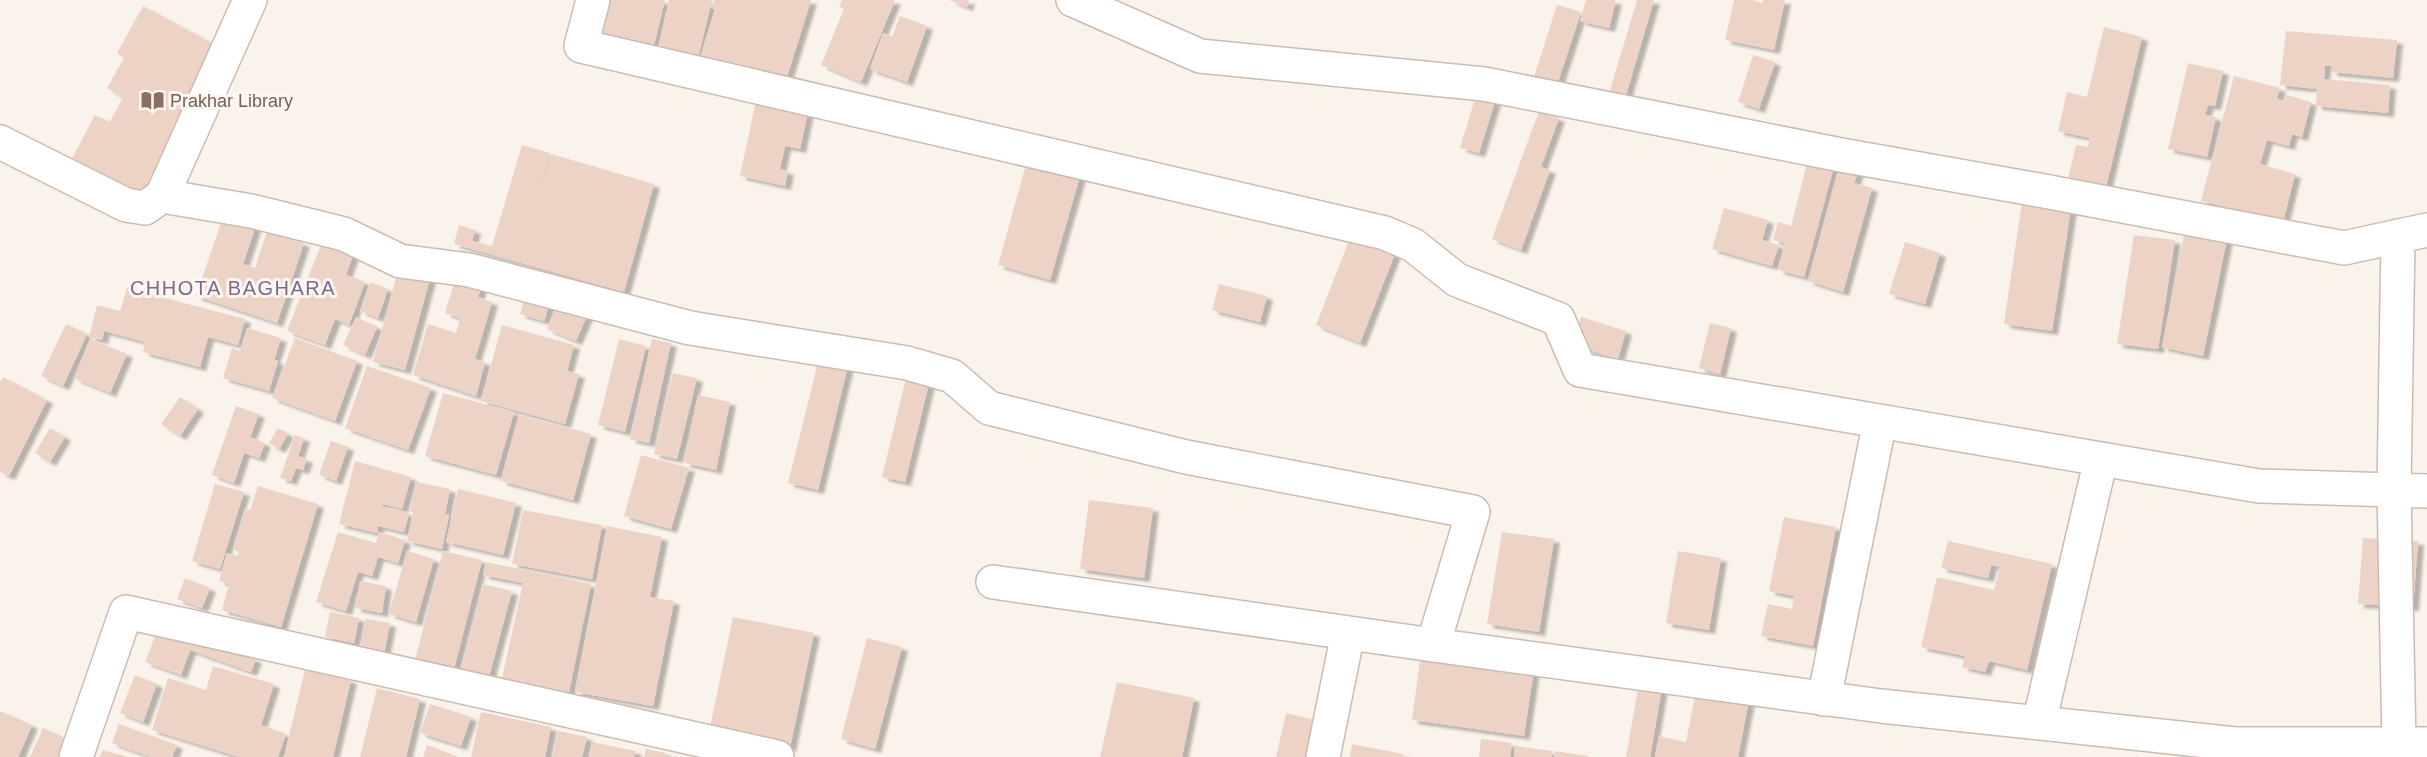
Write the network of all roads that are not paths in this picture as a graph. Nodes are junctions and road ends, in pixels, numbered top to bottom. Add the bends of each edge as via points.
1 (250, 0) edge
2 (593, 0) edge
3 (1073, 0) edge
4 (0, 142) edge
5 (162, 196) junction
6 (2413, 233) edge
7 (1880, 421) junction
8 (2101, 459) junction
9 (2394, 490) junction
10 (2427, 491) edge
11 (993, 582) dead end
12 (1348, 633) junction
13 (1432, 645) junction
14 (1824, 699) junction
15 (2039, 723) junction
16 (2413, 744) edge
17 (2307, 751) edge
18 (76, 757) edge
19 (777, 757) edge
20 (1323, 757) edge

1 - 5 street
2 - 7 street via 581,46 1385,232 1413,245 1457,280 1558,319 1580,370
3 - 6 street via 1200,56 1484,84 2344,248
4 - 5 street via 126,205 146,208
5 - 13 street via 251,211 344,234 400,261 469,270 690,328 907,363 952,376 989,408 1186,457 1473,512
6 - 9 street
7 - 8 street
7 - 14 street
8 - 9 street via 2259,486
8 - 15 street
9 - 10 street
9 - 16 street
11 - 12 street
12 - 13 street
12 - 20 street
13 - 14 street
14 - 15 street
15 - 17 street
16 - 17 street
18 - 19 street via 126,612

